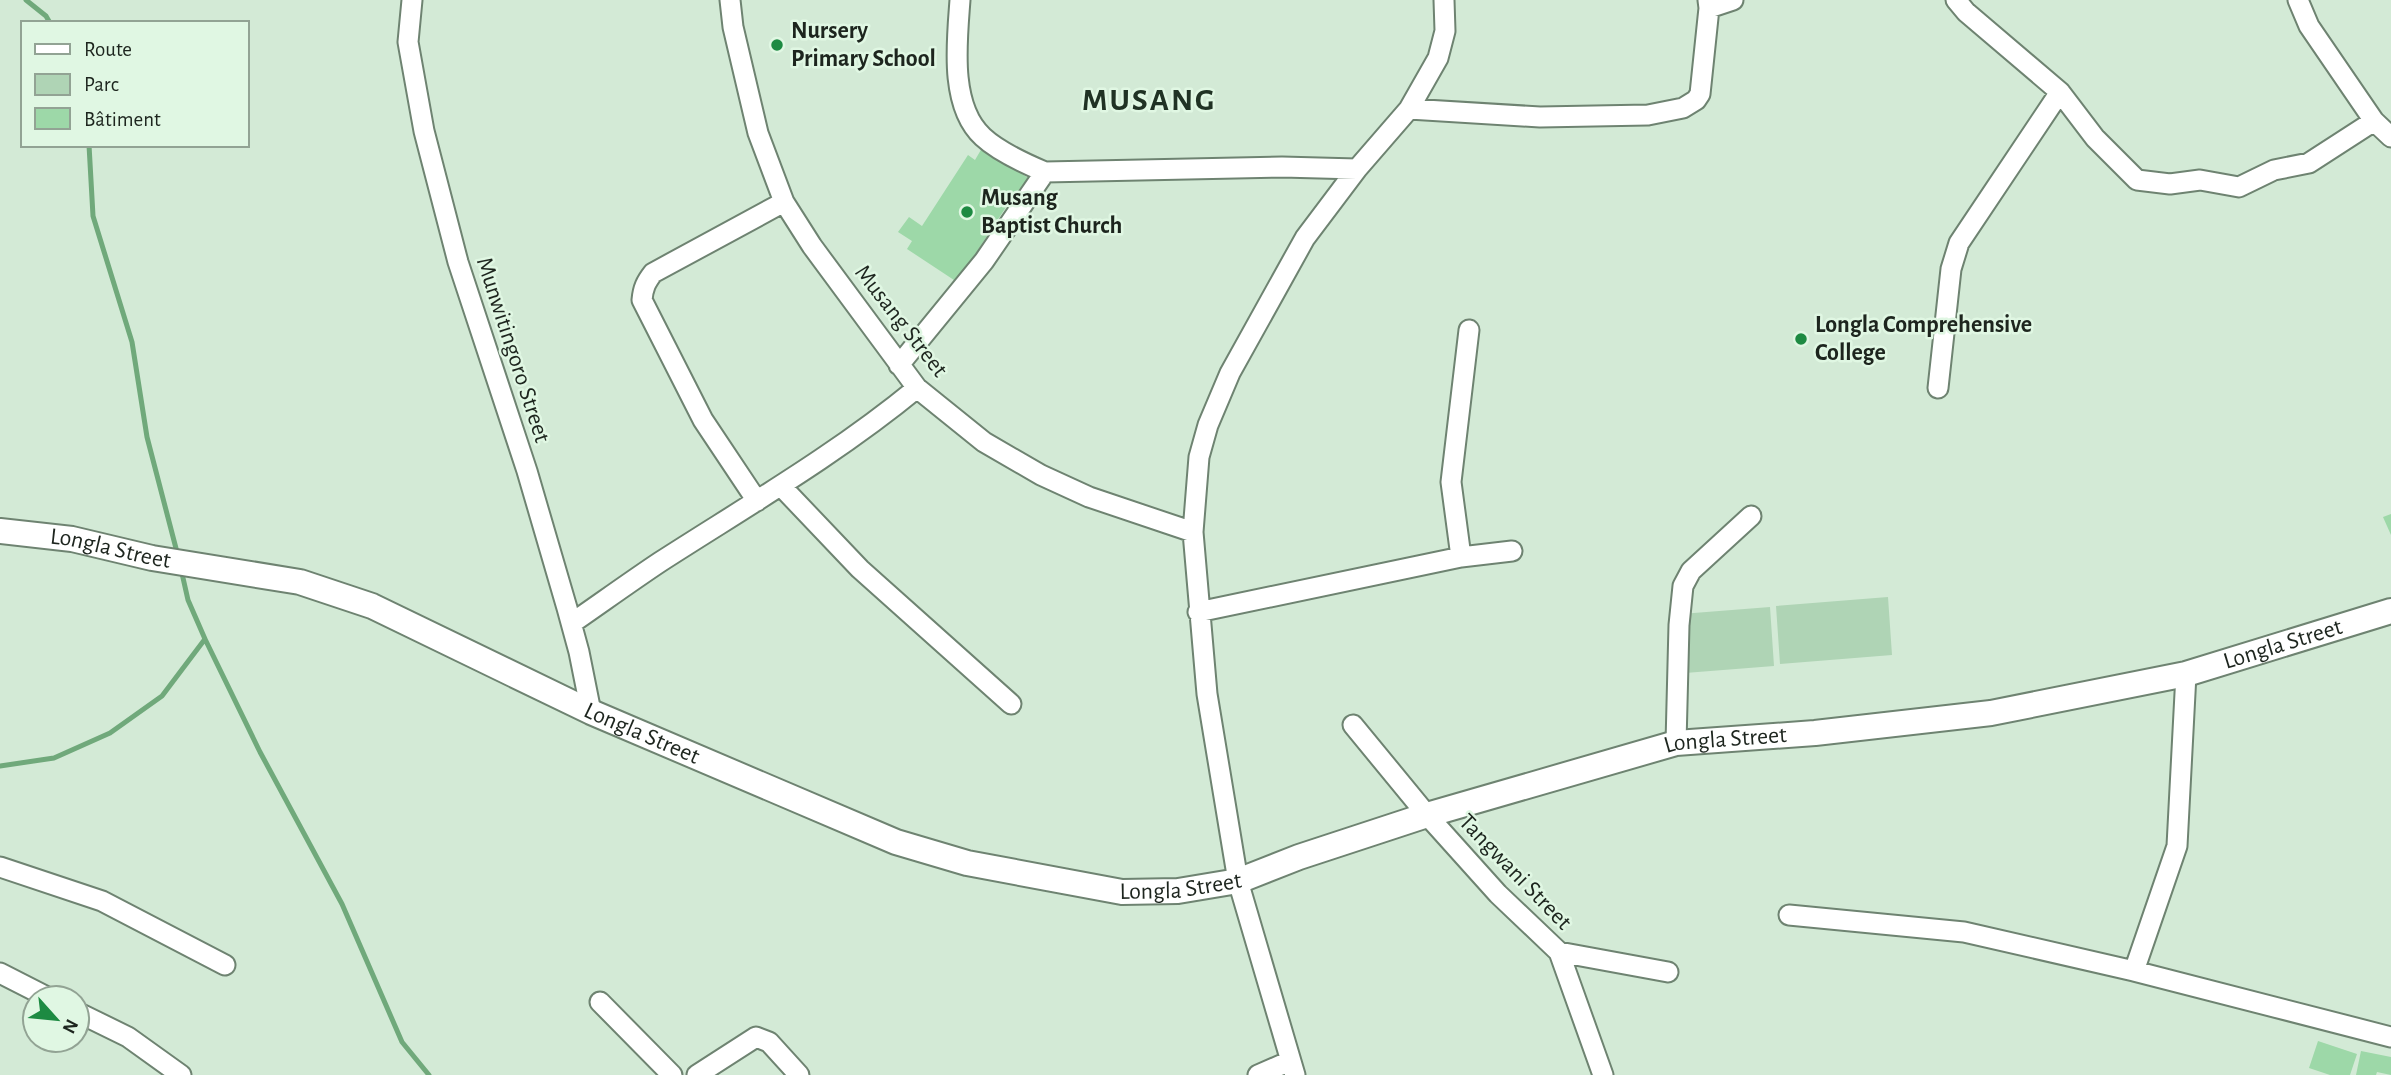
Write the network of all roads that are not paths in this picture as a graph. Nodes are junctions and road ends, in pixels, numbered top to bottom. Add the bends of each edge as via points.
1 (412, 0) edge
2 (730, 0) edge
3 (960, 0) edge
4 (1444, 0) edge
5 (1733, 0) edge
6 (1955, 0) edge
7 (2298, 0) edge
8 (1709, 4) edge
9 (2060, 92) junction
10 (1409, 109) junction
11 (2374, 121) junction
12 (2391, 137) edge
13 (1357, 169) junction
14 (1045, 172) junction
15 (784, 202) junction
16 (1469, 330) dead end
17 (899, 365) junction
18 (917, 388) junction
19 (1938, 388) dead end
20 (781, 486) junction
21 (757, 501) junction
22 (1751, 516) dead end
23 (0, 531) edge
24 (1193, 532) junction
25 (1512, 551) dead end
26 (1461, 557) junction
27 (2391, 611) edge
28 (1198, 612) junction
29 (572, 624) junction
30 (2186, 674) junction
31 (1011, 704) dead end
32 (591, 712) junction
33 (1353, 725) dead end
34 (1676, 743) junction
35 (1427, 815) junction
36 (0, 867) edge
37 (1238, 881) junction
38 (1789, 915) dead end
39 (1559, 952) junction
40 (225, 965) dead end
41 (2134, 971) junction
42 (1668, 972) dead end
43 (0, 973) edge
44 (22, 984) edge
45 (600, 1002) dead end
46 (91, 1019) edge
47 (2391, 1037) edge
48 (1293, 1068) edge
49 (181, 1075) edge
50 (672, 1075) edge
51 (697, 1075) edge
52 (799, 1075) edge
53 (1258, 1075) edge
54 (1603, 1075) edge

1 - 29 street, Munwitingoro Street via 408,41 427,144 458,262
2 - 15 street, Musang Street via 758,133
3 - 14 street via 956,62 969,118 983,137
4 - 10 street via 1445,30 1438,58
5 - 8 street
6 - 9 street
7 - 11 street via 2309,26
8 - 10 street via 1700,94 1683,108 1648,115 1540,117
9 - 11 street via 2095,138 2137,180 2170,184 2200,180 2239,187 2274,170 2309,163
9 - 19 street via 1959,243 1951,269
10 - 13 street
11 - 12 street
13 - 14 street
13 - 24 street via 1305,238 1230,373 1199,457
14 - 17 street via 984,261
15 - 17 street, Musang Street
15 - 21 street via 653,273 642,292 703,420
16 - 26 street via 1451,482
17 - 18 street, Musang Street
18 - 20 street
18 - 24 street, Musang Street via 984,442 1041,475 1089,497
20 - 21 street
20 - 31 street via 860,569
21 - 29 street
22 - 34 street via 1691,571 1683,586
23 - 32 main road, Longla Street via 300,582 372,606
24 - 28 street
25 - 26 street
26 - 28 street
27 - 30 main road, Longla Street
28 - 37 street
29 - 32 street, Munwitingoro Street
30 - 34 main road, Longla Street via 1991,713
30 - 41 street via 2177,846
32 - 37 main road, Longla Street via 896,842 967,863 1122,892 1178,891
33 - 35 street, Tangwani Street
34 - 35 main road, Longla Street
35 - 37 main road, Longla Street
35 - 39 street, Tangwani Street via 1498,894
36 - 40 street via 102,901
37 - 48 street
38 - 41 street via 1964,932
39 - 42 street
39 - 54 street, Tangwani Street
41 - 47 street
43 - 44 street
45 - 50 street
46 - 49 street via 128,1037
48 - 53 street
51 - 52 street via 756,1037 769,1042

